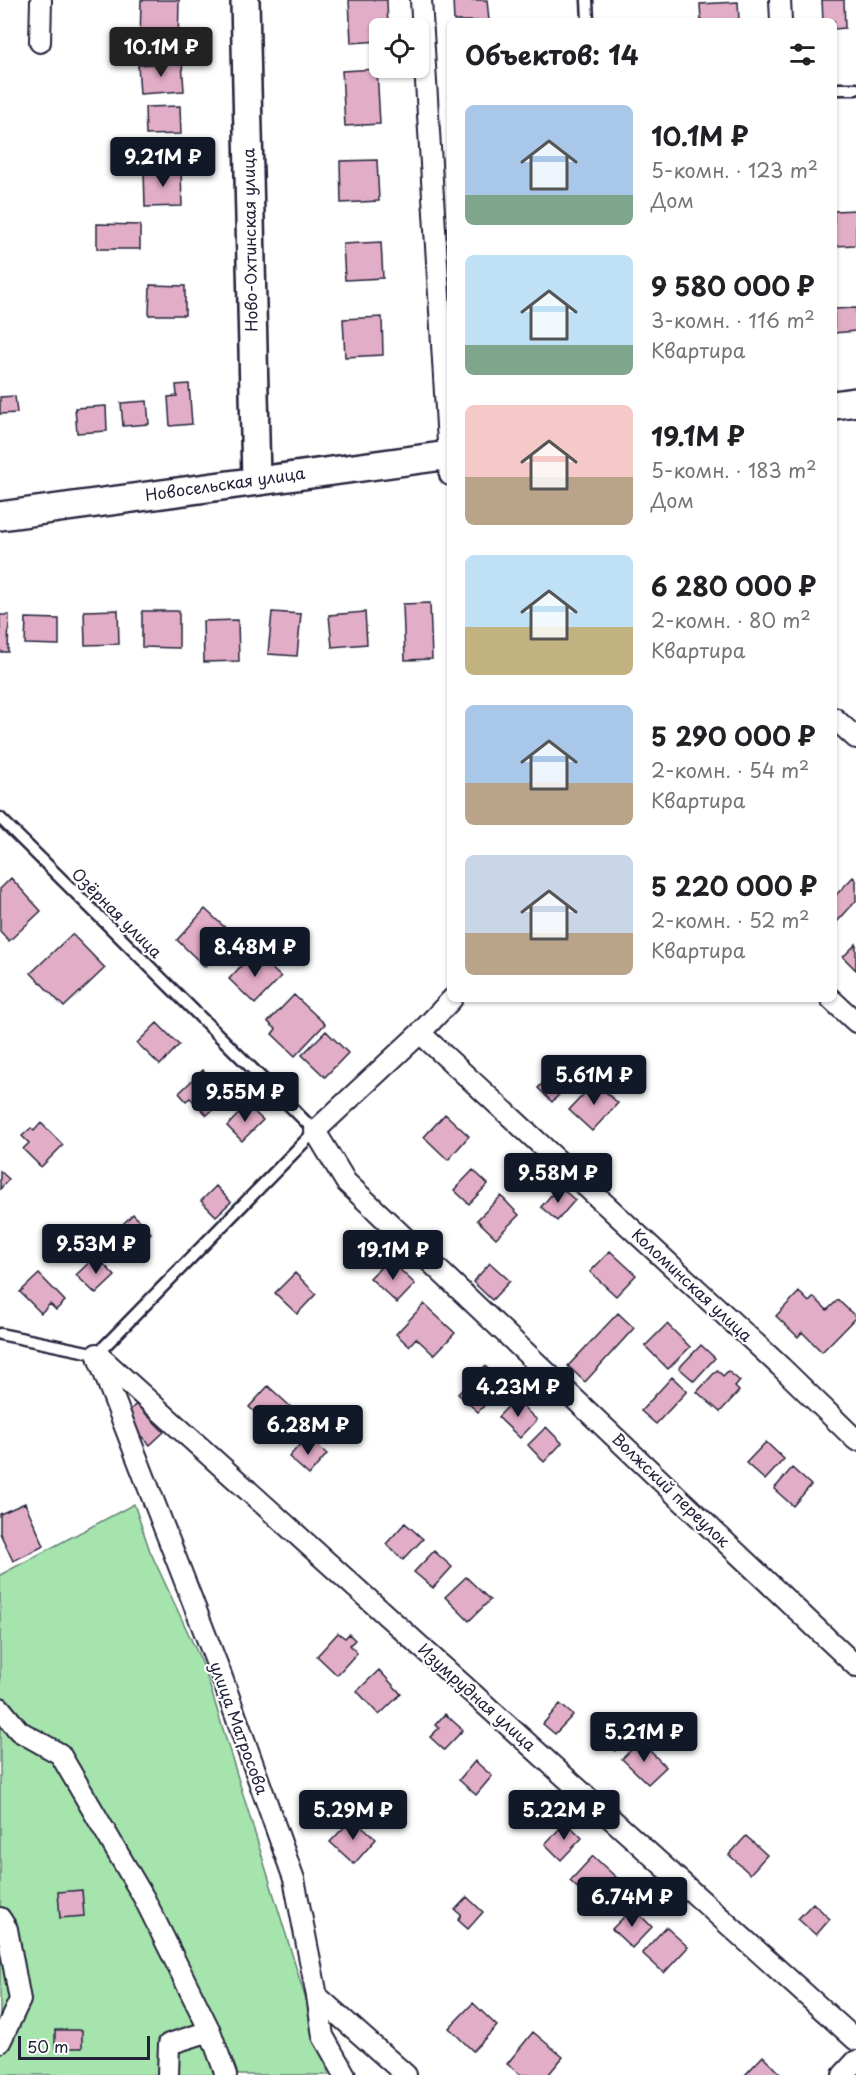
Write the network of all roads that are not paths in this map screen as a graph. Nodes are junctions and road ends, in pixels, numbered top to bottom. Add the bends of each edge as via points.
1 (41, 0) edge
2 (245, 0) edge
3 (421, 0) edge
4 (587, 0) edge
5 (780, 0) edge
6 (588, 18) edge
7 (781, 18) edge
8 (40, 42) dead end
9 (837, 89) edge
10 (856, 89) edge
11 (856, 402) edge
12 (837, 405) edge
13 (447, 429) edge
14 (447, 462) edge
15 (256, 480) junction
16 (0, 516) edge
17 (837, 721) edge
18 (856, 738) edge
19 (0, 818) edge
20 (449, 1002) edge
21 (834, 1002) edge
22 (856, 1022) edge
23 (420, 1033) junction
24 (315, 1131) junction
25 (0, 1334) edge
26 (97, 1354) junction
27 (856, 1440) edge
28 (856, 1666) edge
29 (0, 1708) edge
30 (0, 1918) edge
31 (317, 1996) junction
32 (210, 2031) junction
33 (856, 2040) edge
34 (0, 2042) edge
35 (856, 2061) edge
36 (168, 2075) edge
37 (226, 2075) edge
38 (345, 2075) edge
39 (406, 2075) edge
40 (843, 2075) edge

1 - 8 street
2 - 15 street, Ново-Охтинская улица
3 - 13 street
4 - 6 lane
5 - 7 street
9 - 10 lane
11 - 12 street
14 - 15 street, Новосельская улица
15 - 16 street, Новосельская улица
17 - 18 street
19 - 24 lane, Озёрная улица
20 - 23 street
21 - 22 street
23 - 24 street
23 - 27 street, Коломинская улица
24 - 26 lane
24 - 28 street, Волжский переулок via 346,1182
25 - 26 lane
26 - 31 street, улица Матросова via 220,1672 294,1879
26 - 33 street, Изумрудная улица
29 - 32 street via 19,1731 60,1754 144,1898
30 - 34 street via 7,1929 20,2000
31 - 38 street, улица Матросова via 323,2036
31 - 39 street
32 - 36 street via 169,2044
32 - 37 street
35 - 40 street

